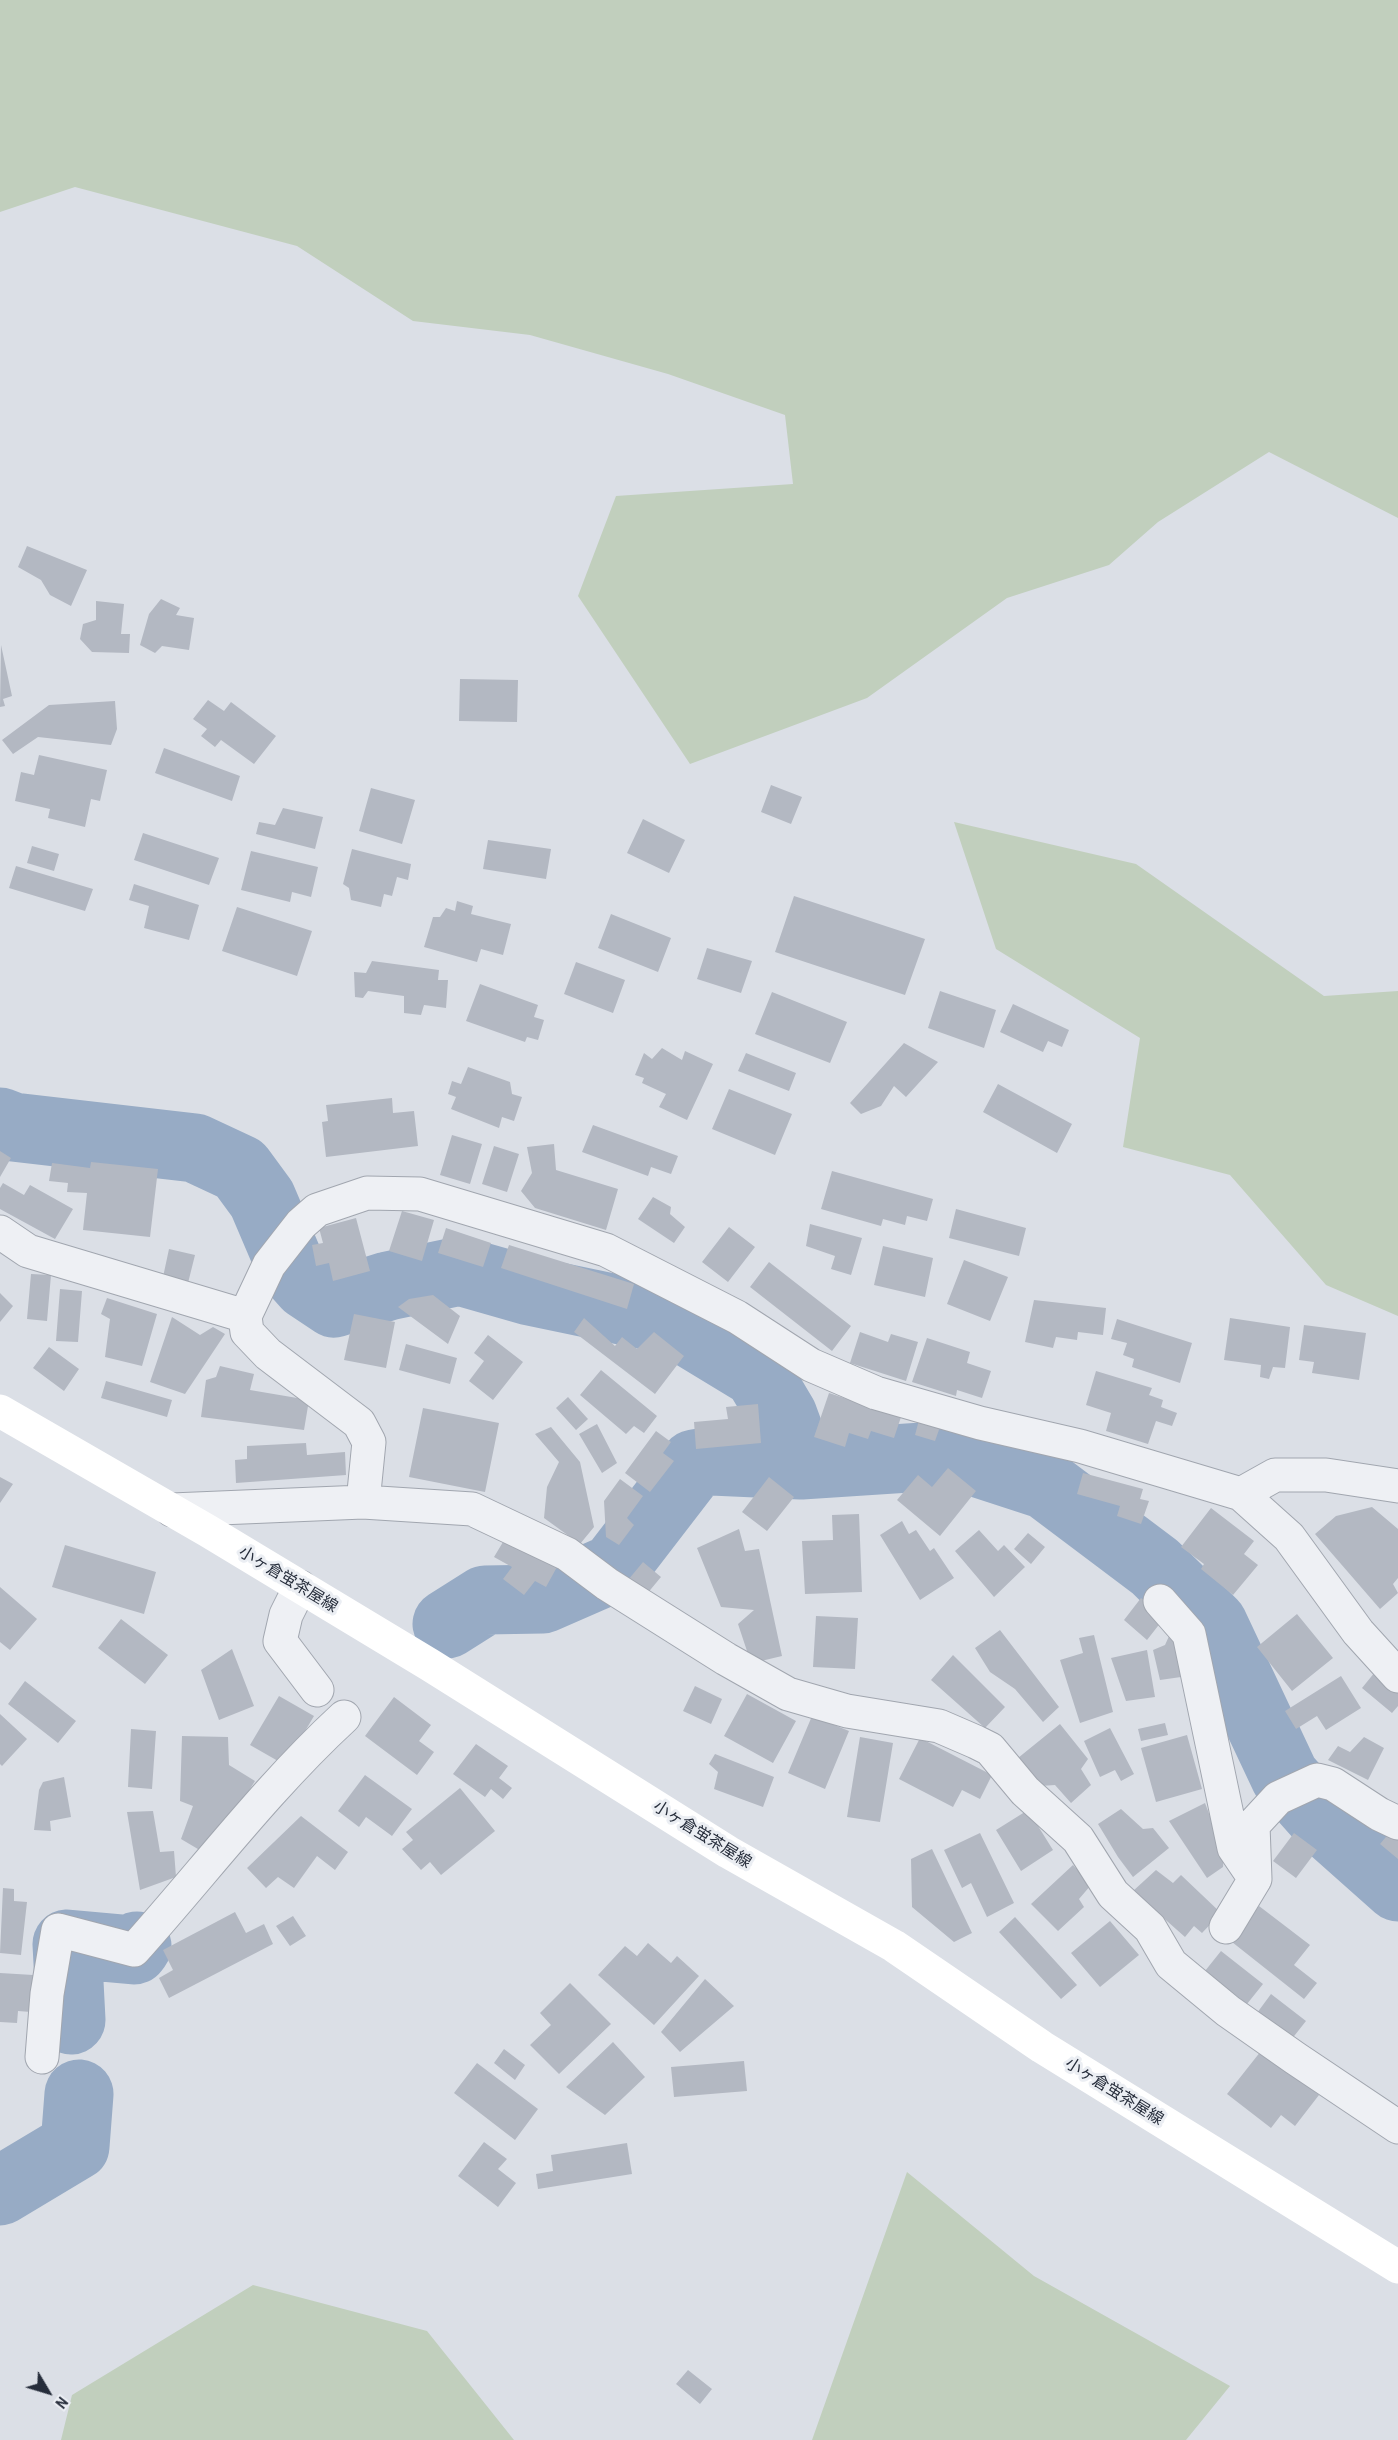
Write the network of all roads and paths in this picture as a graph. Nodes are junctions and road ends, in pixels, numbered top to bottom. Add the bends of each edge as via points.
1 (0, 1233) edge
2 (245, 1316) junction
3 (0, 1411) edge
4 (1398, 1486) edge
5 (1241, 1494) junction
6 (363, 1502) junction
7 (172, 1510) junction
8 (300, 1587) junction
9 (1160, 1601) dead end
10 (1398, 1676) edge
11 (317, 1690) dead end
12 (344, 1718) dead end
13 (1398, 1823) edge
14 (1255, 1879) junction
15 (1227, 1927) dead end
16 (42, 2057) dead end
17 (1398, 2127) edge
18 (1398, 2267) edge

1 - 2 street via 28,1251
2 - 5 street via 269,1264 317,1210 367,1193 420,1194 606,1250 737,1317 812,1365 876,1393 1080,1446
2 - 6 street via 247,1332 268,1354 359,1423 369,1442
3 - 7 street, 小ヶ倉蛍茶屋線
4 - 5 street via 1326,1475 1275,1475
5 - 10 street via 1289,1537 1358,1632
6 - 7 street
6 - 17 street via 472,1509 567,1554 726,1659 788,1694 847,1711 939,1726 990,1749 1025,1791 1078,1839 1113,1894 1150,1928 1171,1964 1285,2052
7 - 8 street, 小ヶ倉蛍茶屋線
8 - 11 street via 286,1615 280,1641
8 - 18 street, 小ヶ倉蛍茶屋線 via 728,1852 894,1946 1042,2047
9 - 14 street via 1189,1634 1234,1848
12 - 16 street via 305,1753 134,1950 58,1930
13 - 14 street via 1333,1784 1317,1780 1278,1798 1253,1826
14 - 15 street

